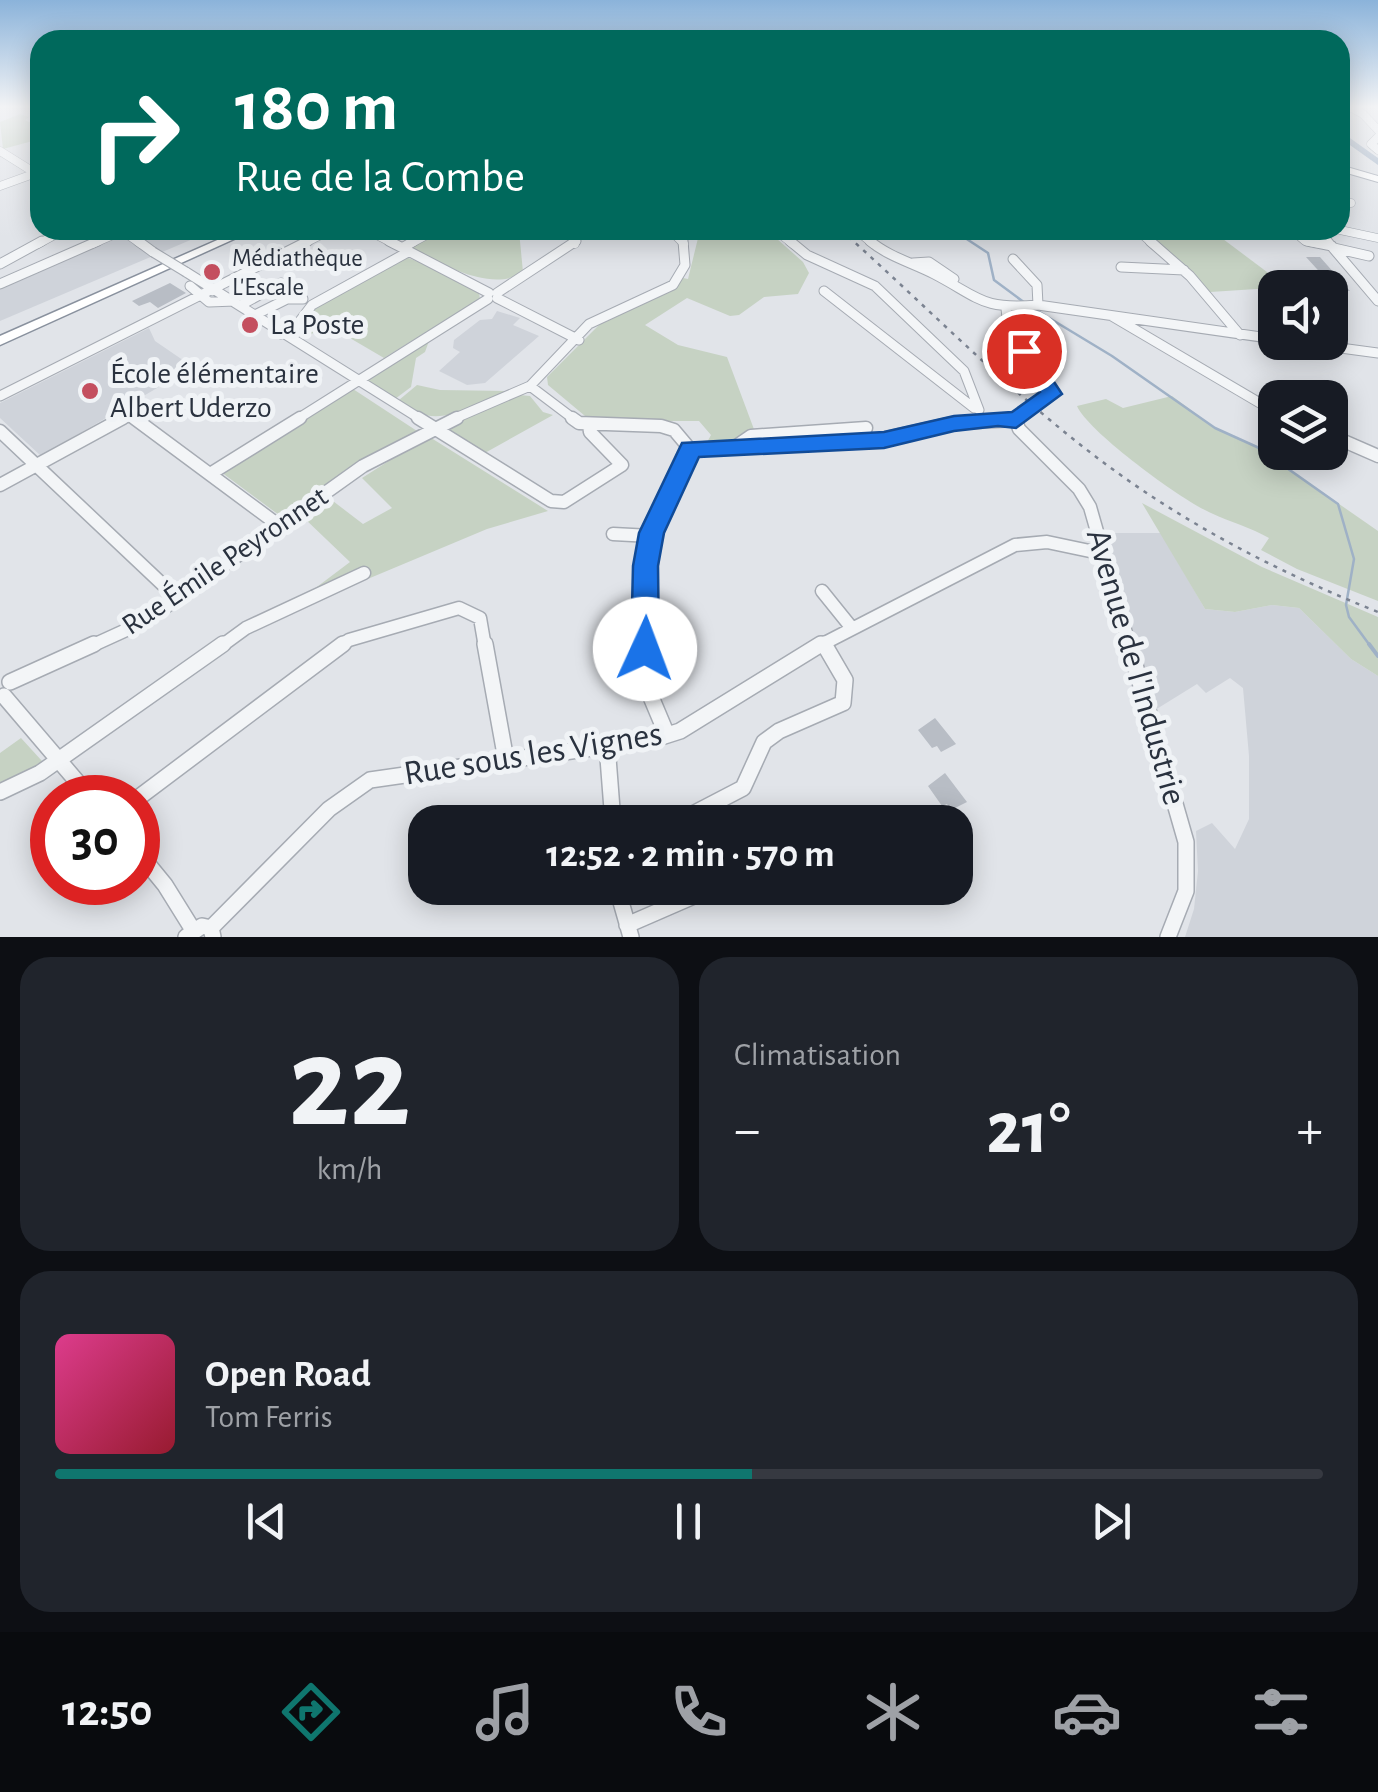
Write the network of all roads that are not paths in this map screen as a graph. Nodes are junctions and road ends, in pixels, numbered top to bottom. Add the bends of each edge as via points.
1 (2, 154) edge
2 (30, 170) edge
3 (1350, 171) edge
4 (30, 177) edge
5 (1377, 179) edge
6 (0, 186) edge
7 (1350, 232) edge
8 (1378, 238) edge
9 (45, 240) edge
10 (100, 240) edge
11 (135, 240) edge
12 (210, 240) edge
13 (227, 240) edge
14 (312, 240) edge
15 (386, 240) edge
16 (420, 240) edge
17 (576, 240) edge
18 (682, 240) edge
19 (787, 240) edge
20 (868, 240) edge
21 (1149, 240) edge
22 (1304, 240) edge
23 (1326, 240) edge
24 (1333, 247) junction
25 (405, 250) junction
26 (1369, 256) dead end
27 (1013, 259) dead end
28 (0, 264) edge
29 (911, 264) junction
30 (1121, 266) dead end
31 (1184, 270) junction
32 (0, 284) edge
33 (282, 284) dead end
34 (190, 286) dead end
35 (214, 290) junction
36 (824, 291) dead end
37 (262, 294) junction
38 (198, 296) junction
39 (493, 296) junction
40 (303, 298) dead end
41 (1378, 301) edge
42 (280, 302) junction
43 (238, 303) junction
44 (982, 303) junction
45 (1029, 305) junction
46 (1004, 307) junction
47 (257, 314) junction
48 (1112, 316) junction
49 (1008, 328) junction
50 (0, 333) edge
51 (281, 334) junction
52 (1240, 334) junction
53 (1258, 337) edge
54 (0, 341) edge
55 (580, 341) junction
56 (1348, 348) edge
57 (1378, 352) edge
58 (356, 382) junction
59 (530, 386) junction
60 (0, 396) edge
61 (1258, 402) edge
62 (979, 410) junction
63 (989, 420) junction
64 (1016, 420) junction
65 (589, 425) junction
66 (433, 428) junction
67 (866, 428) dead end
68 (0, 431) edge
69 (1348, 444) edge
70 (735, 448) junction
71 (690, 449) junction
72 (1378, 456) edge
73 (35, 465) junction
74 (210, 474) junction
75 (0, 485) edge
76 (281, 527) junction
77 (612, 534) dead end
78 (651, 536) junction
79 (1104, 554) junction
80 (364, 573) dead end
81 (822, 591) dead end
82 (178, 599) junction
83 (852, 628) junction
84 (822, 643) junction
85 (4, 689) edge
86 (667, 735) junction
87 (607, 745) junction
88 (58, 760) junction
89 (506, 760) junction
90 (71, 775) edge
91 (160, 781) edge
92 (0, 792) edge
93 (611, 805) edge
94 (710, 805) edge
95 (160, 880) edge
96 (623, 905) edge
97 (678, 905) edge
98 (630, 931) edge
99 (201, 933) edge
100 (1168, 937) edge

1 - 2 street
3 - 5 main road
4 - 6 street
7 - 8 street
9 - 28 street
10 - 32 street
11 - 35 street, bridge
12 - 50 highway
13 - 54 highway
14 - 35 street
15 - 25 street
16 - 25 street
17 - 39 street
18 - 55 street via 680,276 662,293 597,319
19 - 62 street via 807,256 875,286 964,371
20 - 29 street
21 - 31 street
22 - 24 street
23 - 24 street
24 - 26 street
24 - 41 street
25 - 39 street
25 - 51 street via 312,306
27 - 45 street via 1037,285
29 - 44 street
29 - 46 street via 939,266
30 - 31 street
31 - 52 street
33 - 37 street
34 - 38 street
35 - 38 street
35 - 43 street
36 - 62 street
37 - 42 street
37 - 43 street
38 - 43 street via 211,304
38 - 60 street
39 - 55 street
39 - 58 street
40 - 42 street
42 - 47 street
43 - 47 street
44 - 46 street
44 - 49 street
45 - 46 street
45 - 48 street
46 - 49 street
47 - 51 street
48 - 52 street
48 - 61 street
49 - 64 street via 1052,391
51 - 58 street
52 - 53 street
55 - 59 street
56 - 57 street
58 - 66 street
58 - 74 street
59 - 65 street
59 - 66 street, Rue Émile Peyronnet
62 - 63 street
63 - 64 street
63 - 70 street via 884,440
64 - 79 street, Avenue de l'Industrie via 1083,494
65 - 66 street via 622,465 564,502 551,501
65 - 71 street via 661,426
66 - 76 street, Rue Émile Peyronnet via 363,466
67 - 70 street via 751,436
68 - 73 street
69 - 72 street
70 - 71 street
71 - 78 street
73 - 74 street via 129,414
73 - 75 street
73 - 82 street
74 - 76 street
76 - 82 street, Rue Émile Peyronnet
77 - 78 street
78 - 86 street via 644,666
79 - 83 street, Rue sous les Vignes via 1046,542 1015,545
79 - 100 street, Avenue de l'Industrie via 1186,842 1187,892
80 - 88 street via 246,628
81 - 83 street
82 - 85 street, Rue Émile Peyronnet
83 - 84 street, Rue sous les Vignes
84 - 86 street, Rue sous les Vignes
84 - 94 street via 848,684 844,703 764,742 743,788
85 - 88 street
86 - 87 street, Rue sous les Vignes
87 - 89 street, Rue sous les Vignes
87 - 93 street
88 - 90 street
88 - 92 street
89 - 91 street via 480,618 459,608 349,640
89 - 99 street, Rue sous les Vignes via 370,780 329,809
95 - 99 street
96 - 98 street
97 - 98 street

